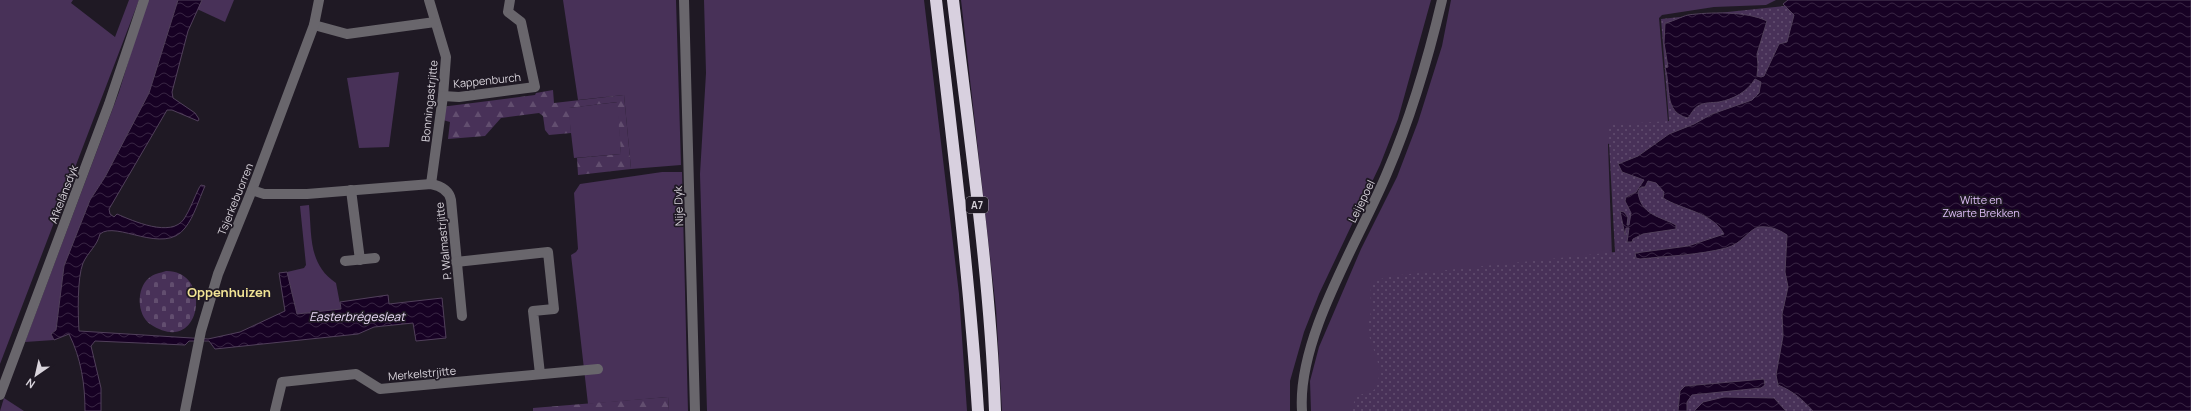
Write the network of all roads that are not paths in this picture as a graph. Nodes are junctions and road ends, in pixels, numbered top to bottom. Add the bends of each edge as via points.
1 (144, 0) edge
2 (319, 0) edge
3 (429, 0) edge
4 (510, 0) edge
5 (684, 0) edge
6 (936, 0) edge
7 (953, 0) edge
8 (1442, 0) edge
9 (435, 22) junction
10 (314, 25) junction
11 (443, 96) junction
12 (431, 184) junction
13 (252, 190) junction
14 (351, 190) junction
15 (375, 258) dead end
16 (360, 260) junction
17 (345, 261) dead end
18 (456, 262) junction
19 (462, 316) dead end
20 (598, 370) dead end
21 (540, 374) junction
22 (0, 396) edge
23 (185, 411) edge
24 (275, 411) edge
25 (695, 411) edge
26 (978, 411) edge
27 (994, 411) edge
28 (1302, 411) edge

1 - 22 street, Afkelânsdyk via 109,104
2 - 10 street, Tsjerkebuorren
3 - 9 street, Bonningastrjitte
4 - 11 street, Kappenburch via 508,12 521,22 535,87
5 - 25 street, Nije Dyk
6 - 26 highway, A7 via 963,230
7 - 27 highway, A7 via 979,218 993,368
8 - 28 street, Leijepoel via 1402,138 1344,264 1310,350 1304,376
9 - 10 street via 347,34
9 - 11 street, Bonningastrjitte via 446,57
10 - 13 street, Tsjerkebuorren
11 - 12 street, Bonningastrjitte
12 - 14 street
12 - 18 street, P. Walmastrjitte via 442,187 450,195
13 - 14 street via 264,194 307,194
13 - 23 street, Tsjerkebuorren via 218,274 201,331
14 - 16 street
15 - 16 street
16 - 17 street
18 - 19 street, P. Walmastrjitte
18 - 21 street via 548,252 554,309 533,311
20 - 21 street, Merkelstrjitte
21 - 24 street, Merkelstrjitte via 380,389 356,374 282,382

